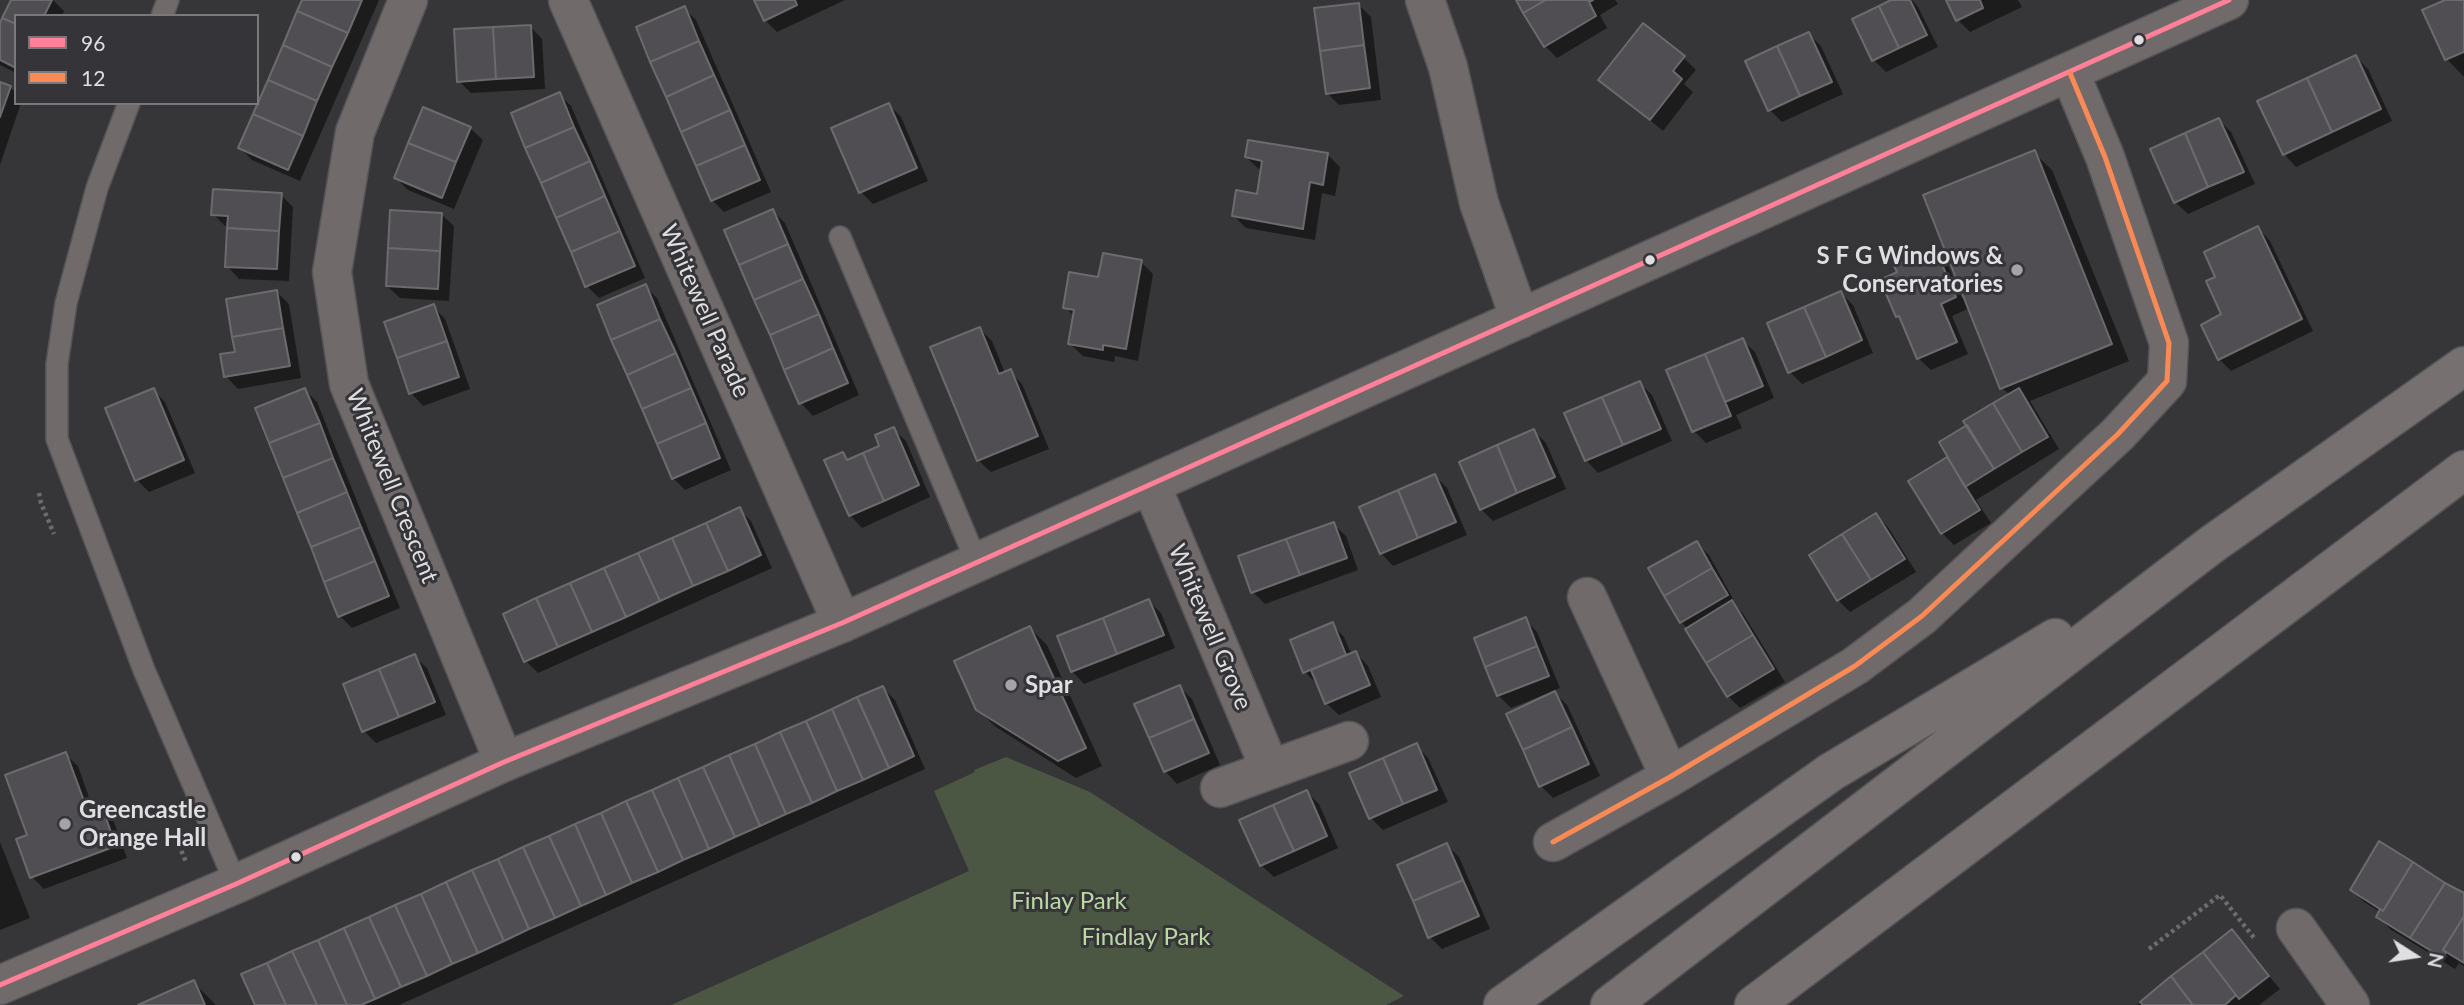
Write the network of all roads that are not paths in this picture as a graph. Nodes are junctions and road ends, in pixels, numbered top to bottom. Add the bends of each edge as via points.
1 (408, 0) edge
2 (1425, 0) edge
3 (2229, 0) edge
4 (574, 2) edge
5 (2070, 73) junction
6 (128, 105) edge
7 (840, 237) dead end
8 (1520, 319) junction
9 (2464, 366) edge
10 (2464, 470) edge
11 (1151, 485) junction
12 (2211, 545) junction
13 (977, 563) junction
14 (1587, 597) dead end
15 (842, 623) junction
16 (1349, 741) dead end
17 (504, 762) junction
18 (1270, 769) junction
19 (1670, 777) junction
20 (1220, 788) dead end
21 (1553, 842) dead end
22 (236, 884) junction
23 (2296, 928) dead end
24 (0, 985) edge
25 (1503, 1005) edge
26 (1610, 1005) edge
27 (1754, 1005) edge
28 (2351, 1005) edge

1 - 17 street, Whitewell Crescent via 355,132 332,272 349,384
2 - 8 street via 1448,67 1479,203
3 - 5 street
4 - 15 street, Whitewell Parade
5 - 8 street
5 - 19 street via 2105,157 2169,343 2167,380 2118,434 1922,616 1855,666
6 - 22 lane via 97,188 66,303 57,364 57,439 144,670
7 - 13 lane
8 - 11 street
9 - 12 highway
10 - 27 highway
11 - 13 street
11 - 18 street, Whitewell Grove
12 - 25 highway via 1831,772
12 - 26 highway
13 - 15 street
14 - 19 street
15 - 17 street
16 - 18 street
17 - 22 street
18 - 20 street
19 - 21 street
22 - 24 street
23 - 28 street

